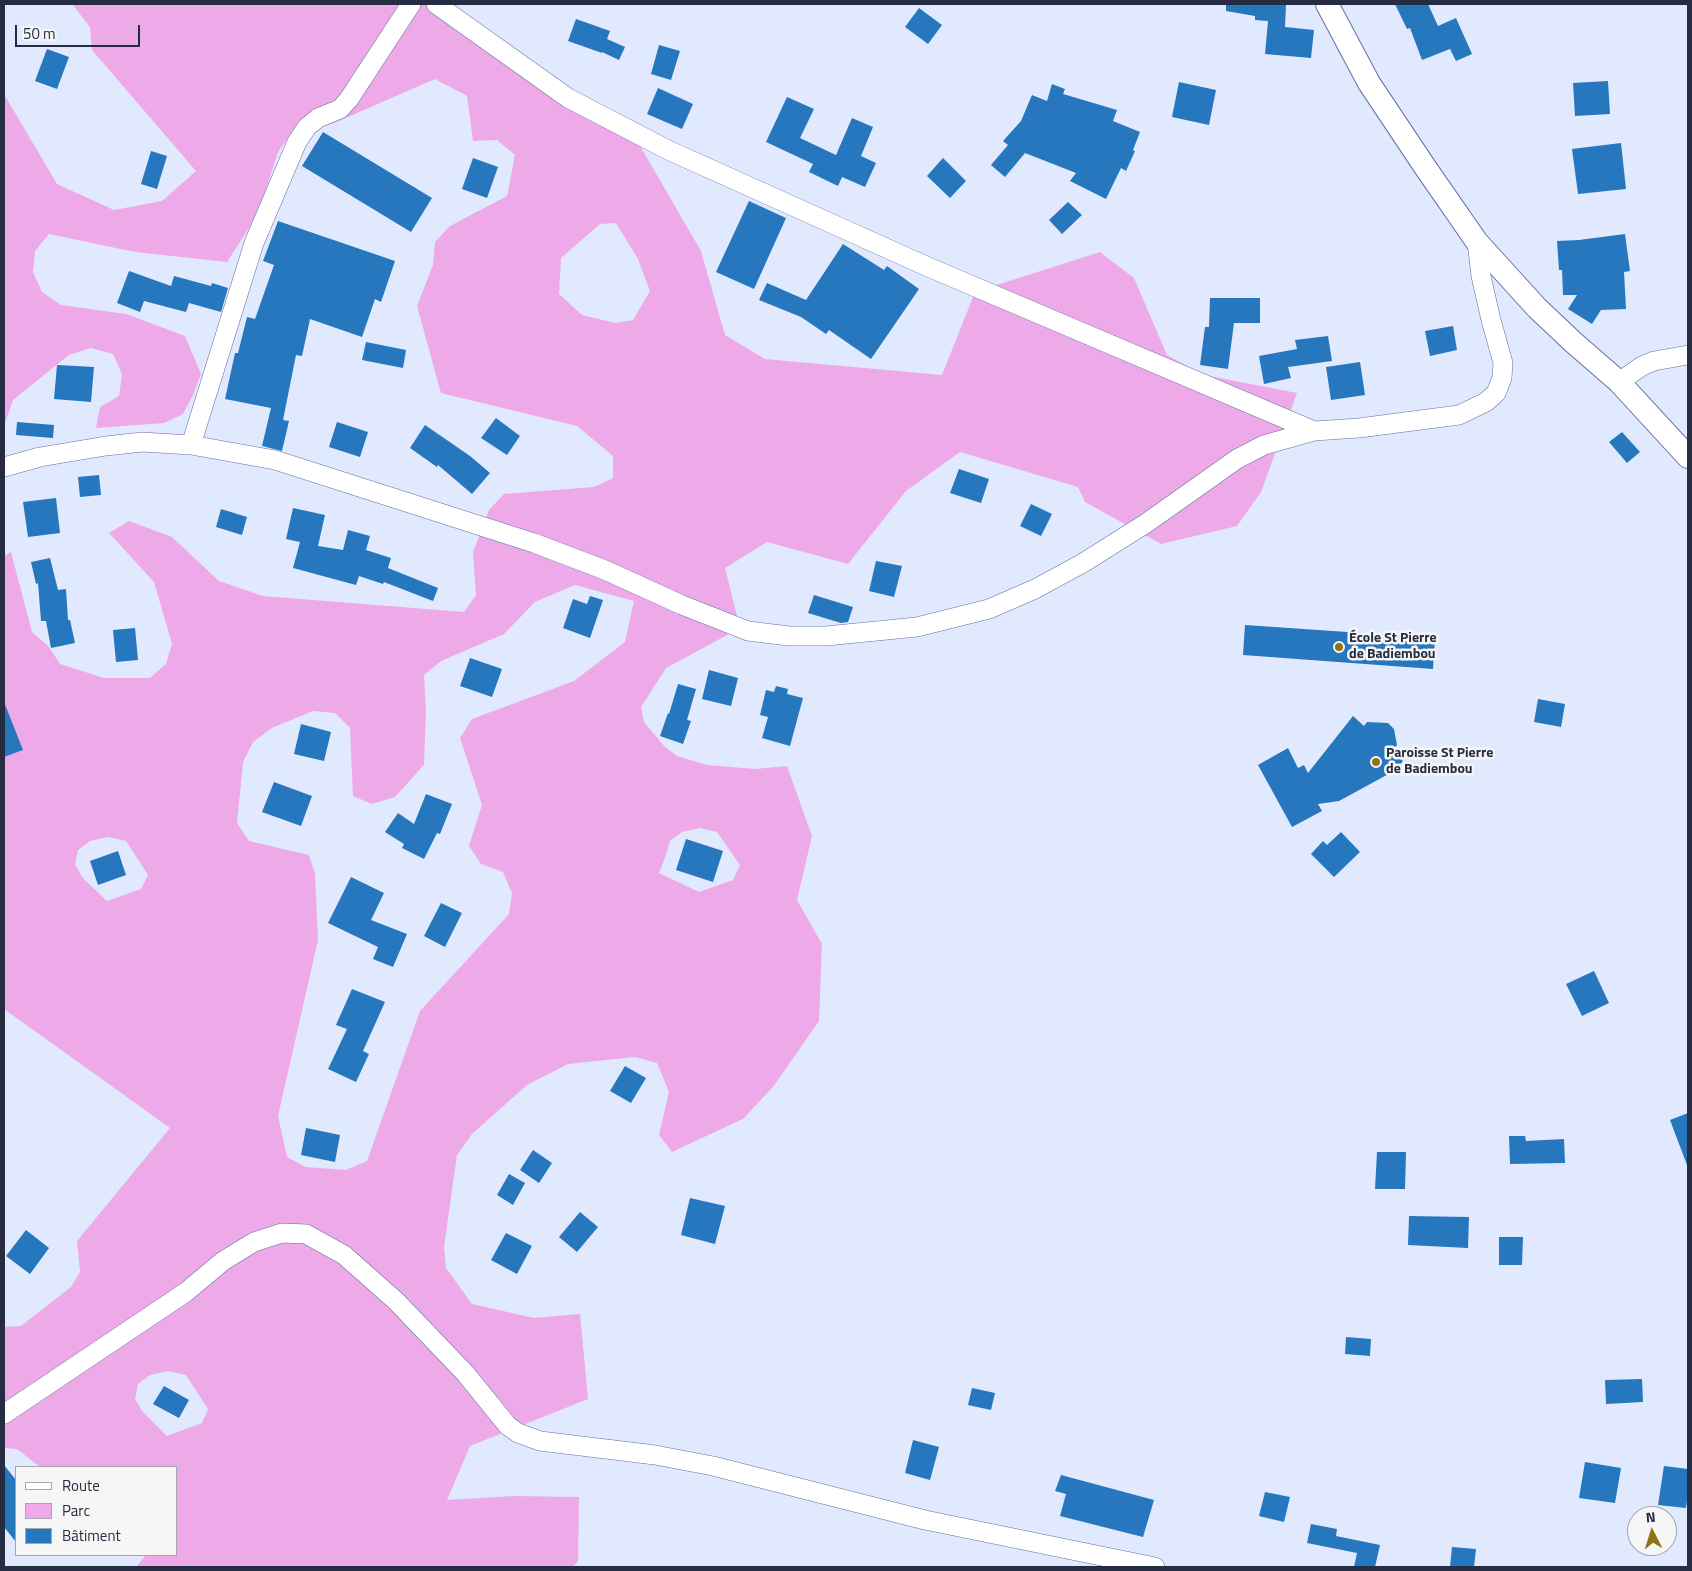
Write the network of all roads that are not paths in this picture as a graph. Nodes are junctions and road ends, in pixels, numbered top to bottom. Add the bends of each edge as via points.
1 (411, 4) edge
2 (436, 4) edge
3 (1327, 4) edge
4 (1477, 242) junction
5 (1688, 355) edge
6 (1619, 382) junction
7 (1314, 430) junction
8 (191, 444) junction
9 (1688, 456) edge
10 (4, 467) edge
11 (4, 1414) edge
12 (1154, 1567) edge

1 - 8 street via 349,99 340,109 313,122 297,142 254,243
2 - 7 street via 568,98 668,150 926,266
3 - 4 street via 1369,83
4 - 6 street via 1537,308
4 - 7 street via 1481,276 1502,363 1502,378 1496,393 1486,402 1459,415 1359,428
5 - 6 street via 1654,361
6 - 9 street
7 - 8 street via 1264,445 1237,459 1145,524 1082,563 989,609 917,627 826,636 759,633 732,625 534,543 275,460
8 - 10 street via 142,442 106,446 40,457
11 - 12 street via 186,1292 223,1261 254,1242 282,1233 306,1234 344,1255 396,1301 465,1373 508,1426 518,1433 540,1441 713,1466 925,1520

